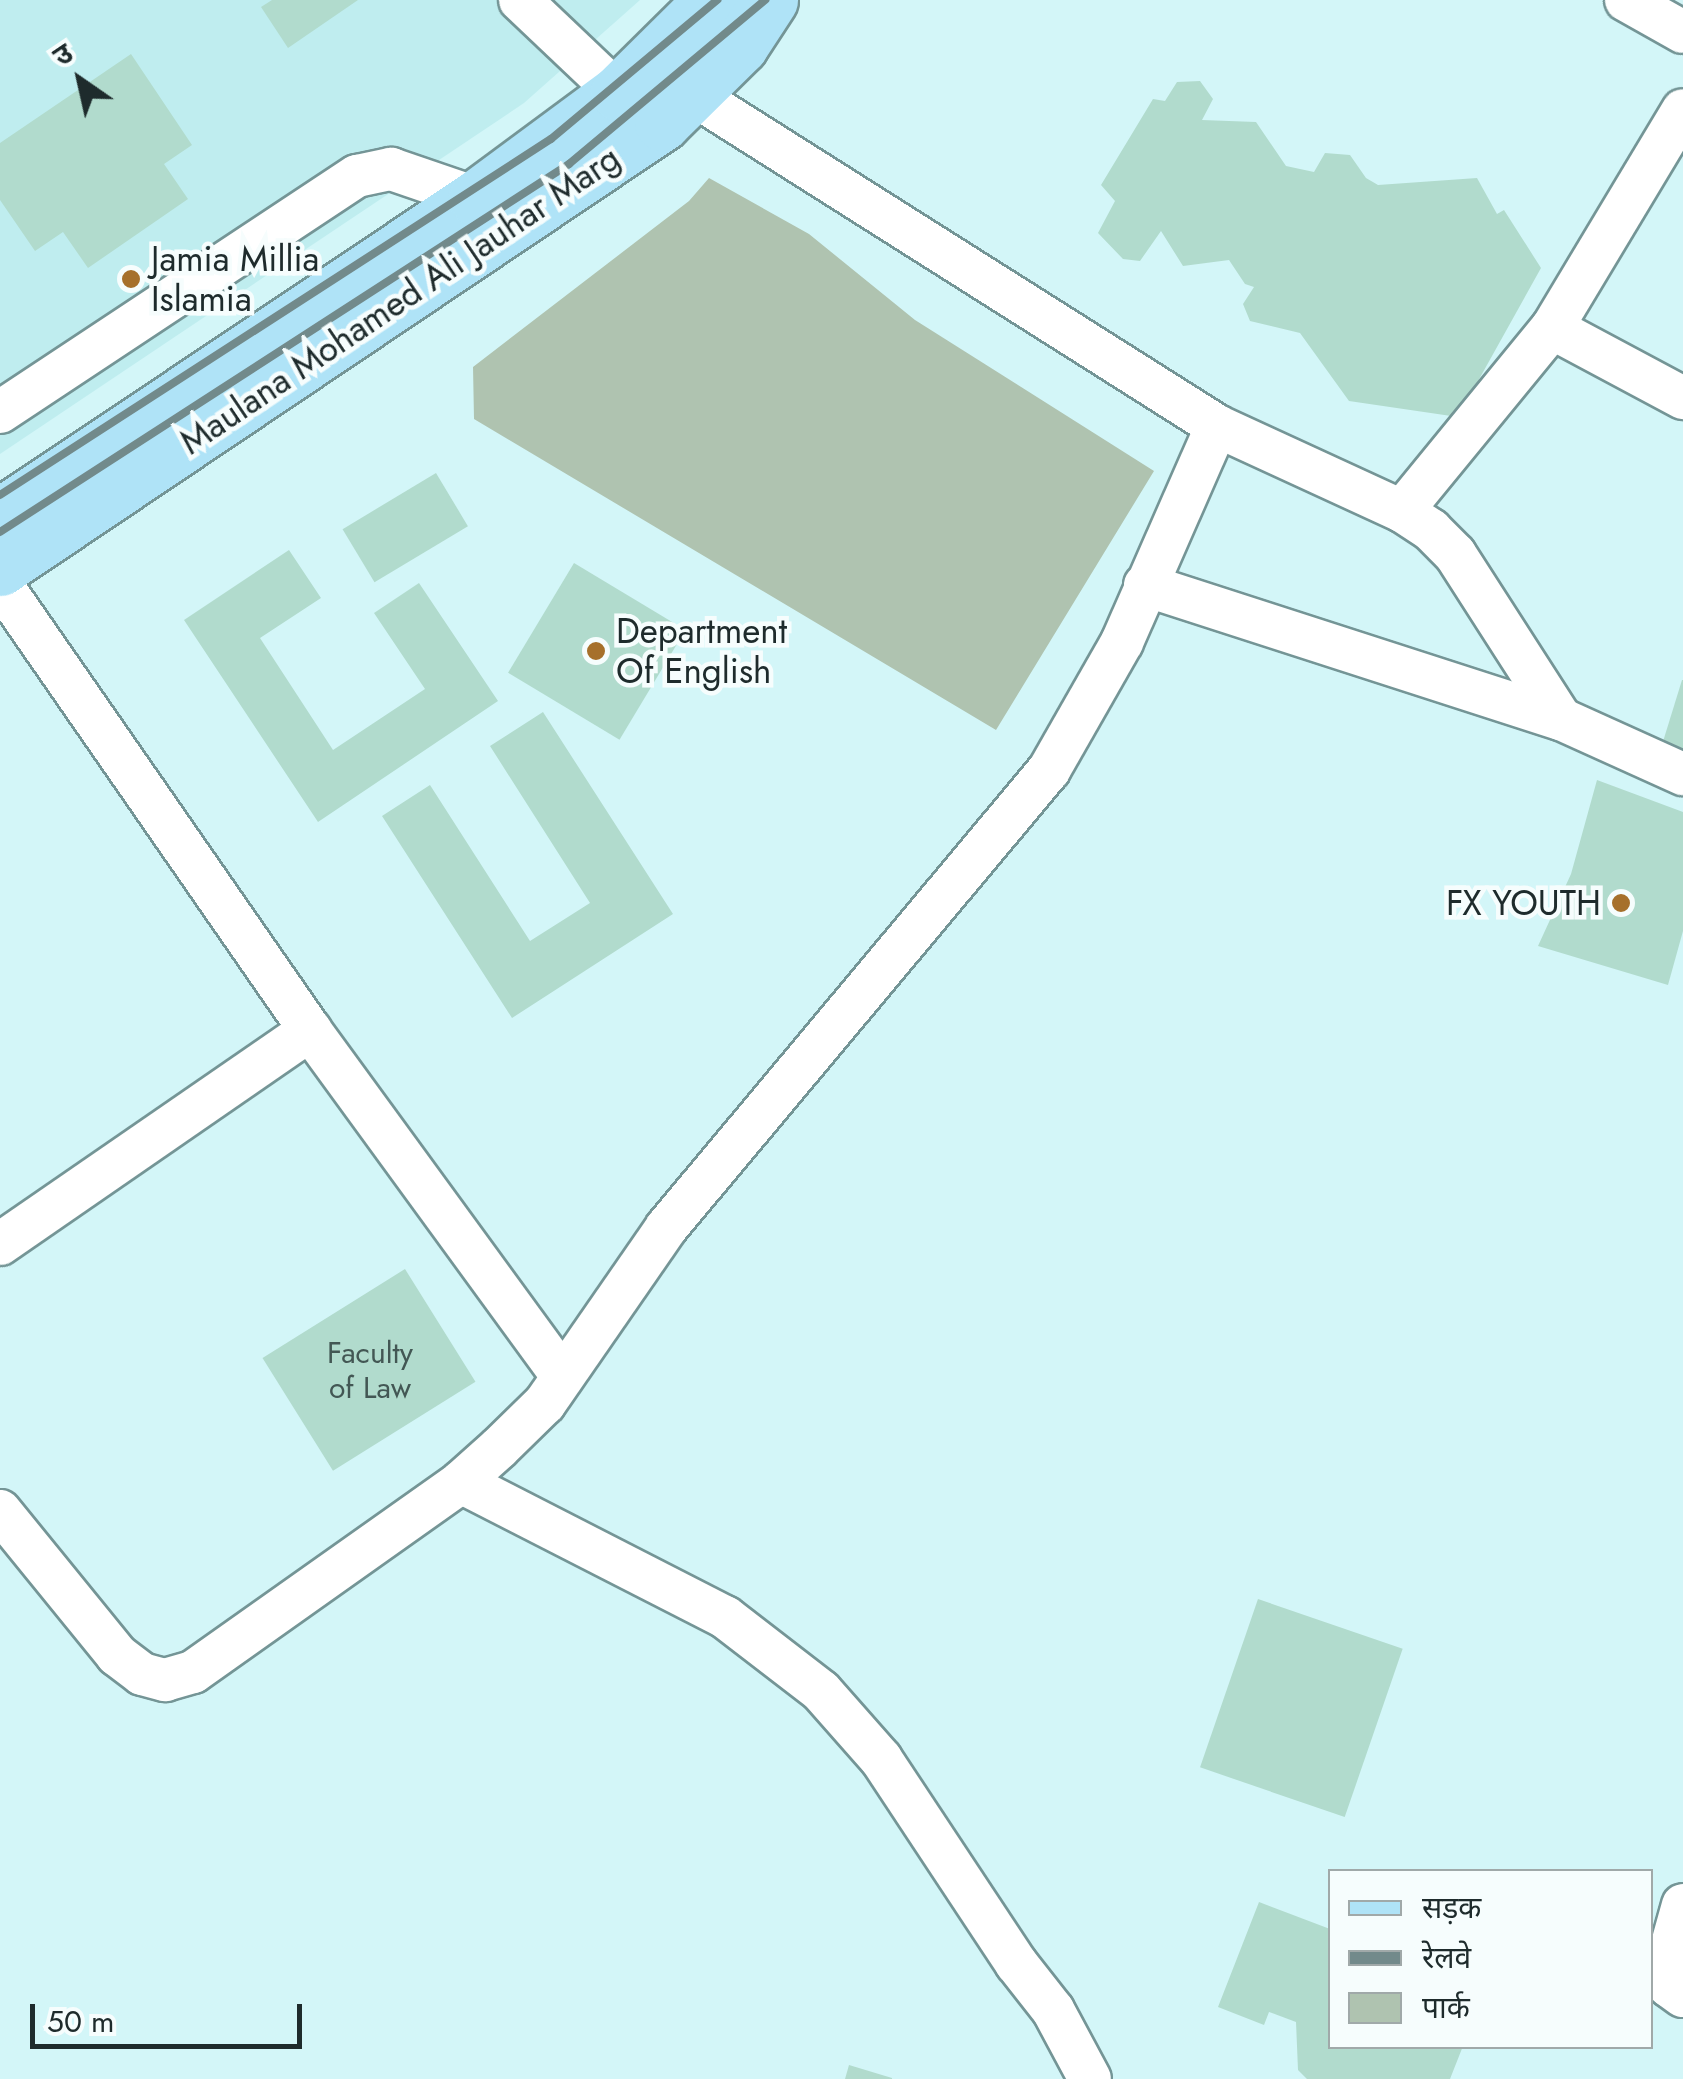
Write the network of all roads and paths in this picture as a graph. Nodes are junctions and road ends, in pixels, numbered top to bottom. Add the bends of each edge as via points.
1 (520, 0) edge
2 (712, 0) edge
3 (770, 0) edge
4 (1626, 0) edge
5 (1683, 32) edge
6 (618, 93) junction
7 (692, 94) junction
8 (1683, 110) edge
9 (476, 198) junction
10 (1552, 328) junction
11 (1683, 398) edge
12 (0, 412) edge
13 (1217, 426) junction
14 (1402, 512) junction
15 (0, 516) edge
16 (0, 568) edge
17 (0, 584) edge
18 (1145, 586) junction
19 (1561, 719) junction
20 (1683, 774) edge
21 (310, 1030) junction
22 (0, 1244) edge
23 (562, 1376) junction
24 (461, 1482) junction
25 (1, 1514) edge
26 (1683, 1905) edge
27 (1683, 1996) edge
28 (1090, 2079) edge

1 - 6 street
2 - 6 main road, Maulana Mohamed Ali Jauhar Marg
3 - 7 main road, Maulana Mohamed Ali Jauhar Marg via 740,46
4 - 5 street
6 - 9 main road, Maulana Mohamed Ali Jauhar Marg
7 - 13 street
7 - 16 main road, Maulana Mohamed Ali Jauhar Marg via 662,123 544,204
8 - 10 street
9 - 12 street via 391,169 357,176
9 - 15 main road, Maulana Mohamed Ali Jauhar Marg
10 - 11 street
10 - 14 street
13 - 14 street
13 - 18 street
14 - 19 street via 1455,554
17 - 21 street
18 - 19 street
18 - 23 street via 1114,659 1049,770 666,1228
19 - 20 street
21 - 22 street
21 - 23 street
23 - 24 street via 528,1422
24 - 25 street via 193,1672 165,1680 142,1674 118,1655
24 - 28 street via 725,1616 821,1691 881,1759 1053,2010
26 - 27 street via 1664,1974

